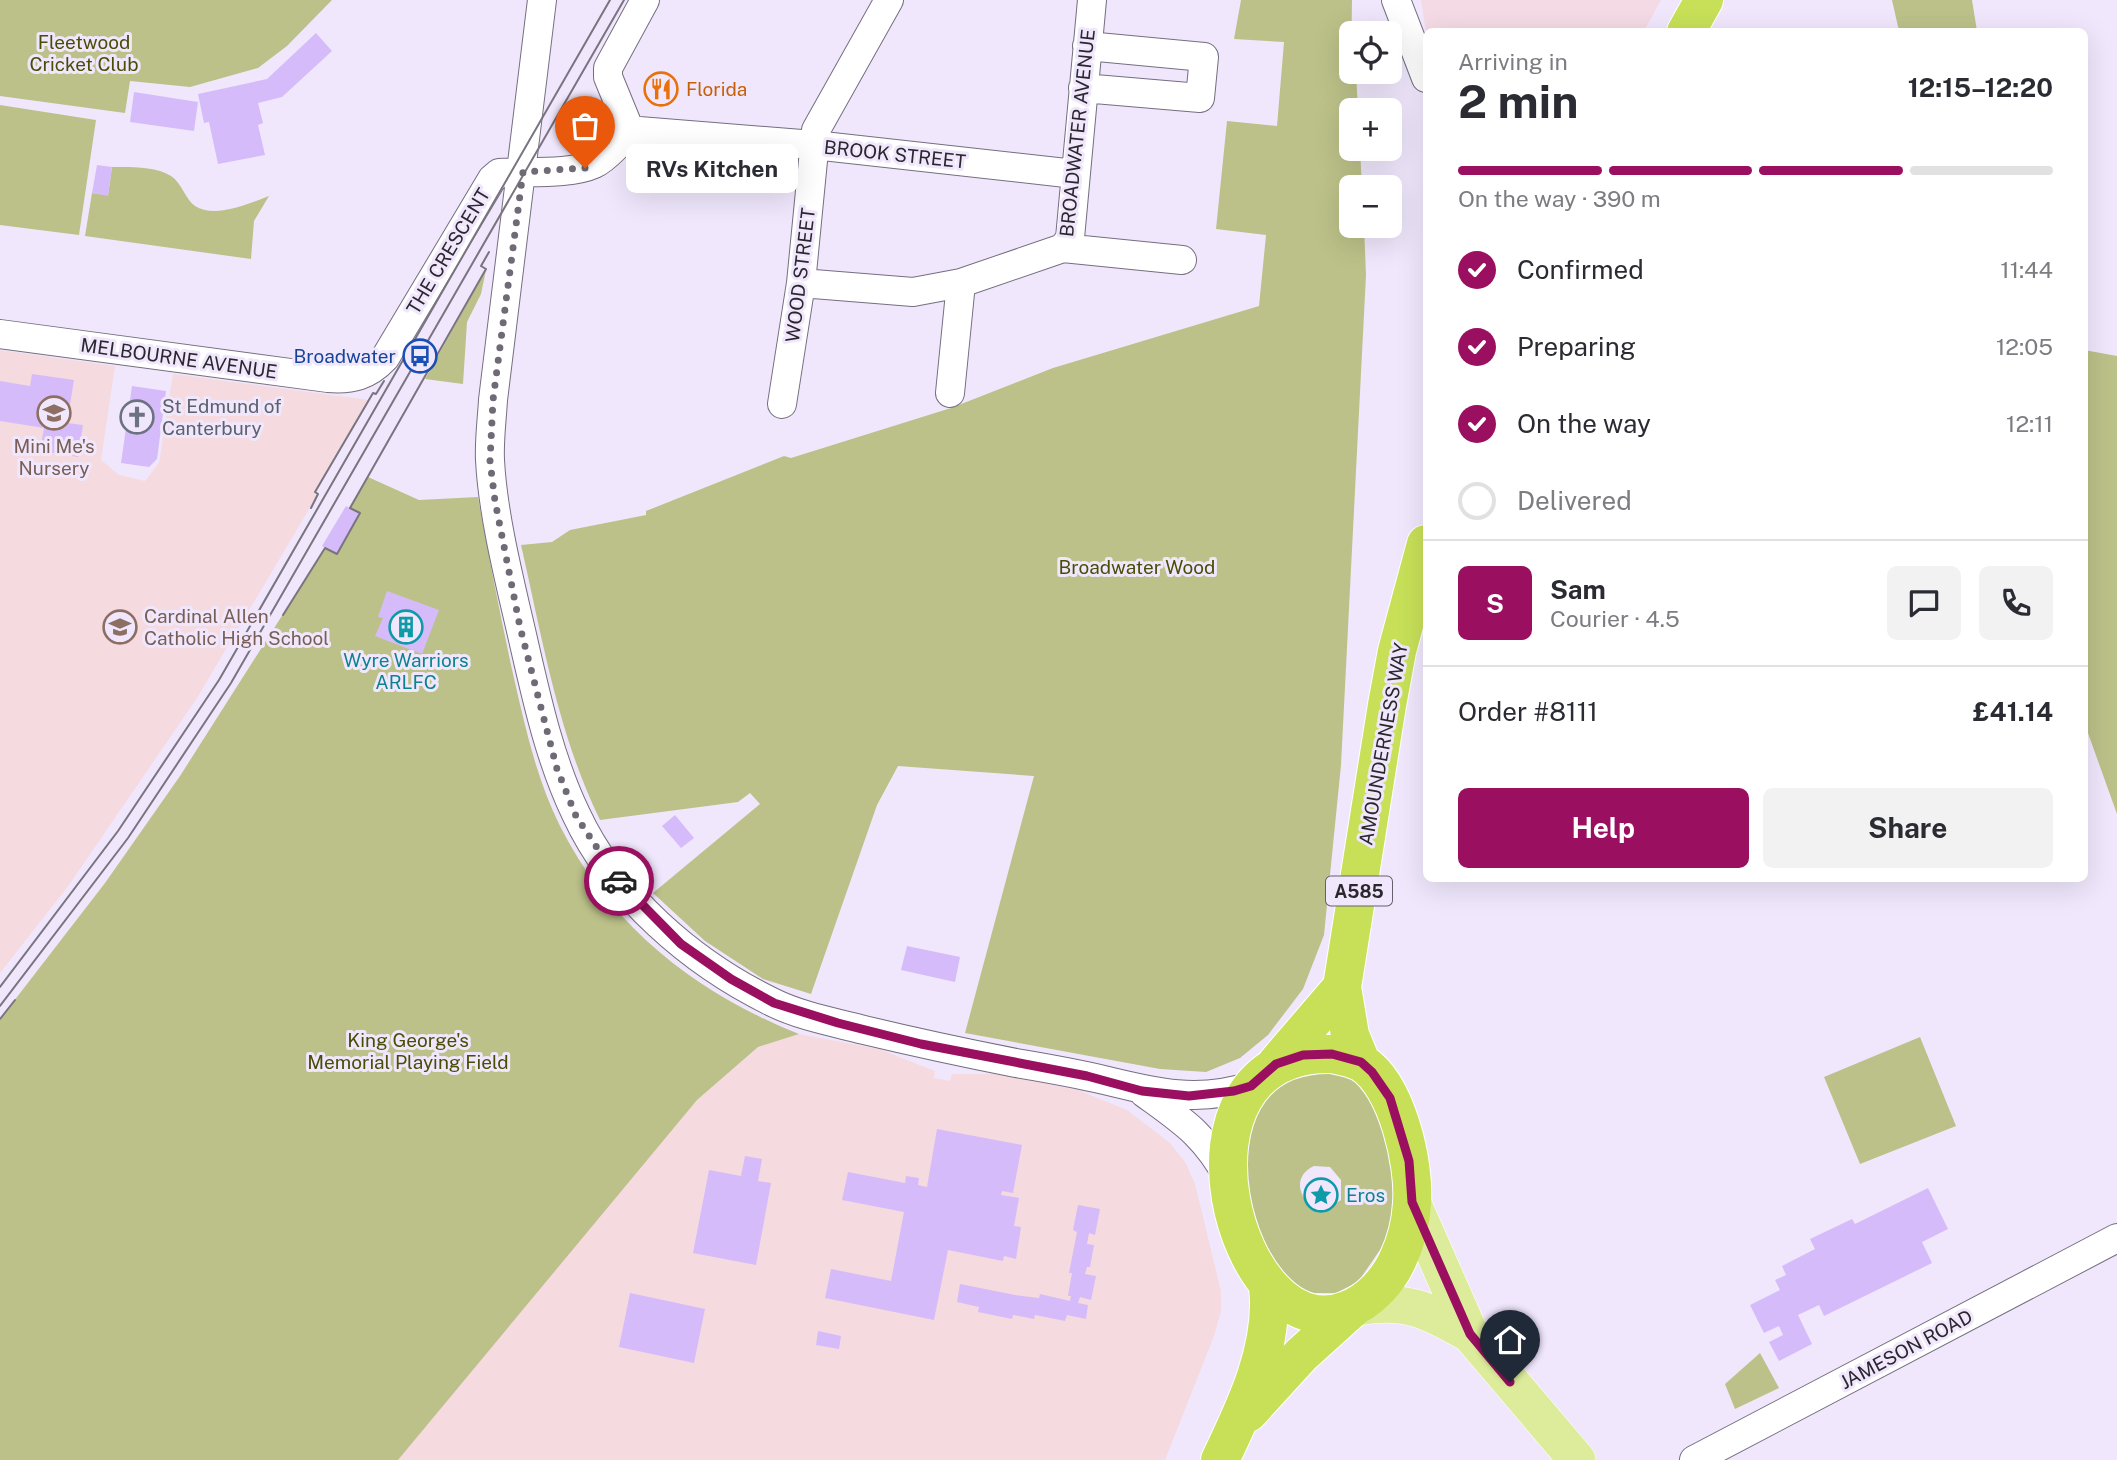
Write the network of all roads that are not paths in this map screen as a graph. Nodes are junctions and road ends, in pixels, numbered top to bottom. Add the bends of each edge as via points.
1 (542, 0) edge
2 (645, 0) edge
3 (889, 0) edge
4 (1092, 0) edge
5 (1396, 0) edge
6 (1704, 0) edge
7 (1688, 28) edge
8 (1087, 46) junction
9 (1423, 70) edge
10 (1083, 88) junction
11 (631, 133) junction
12 (814, 145) junction
13 (523, 172) junction
14 (1075, 174) junction
15 (1063, 248) junction
16 (1182, 260) dead end
17 (801, 283) junction
18 (961, 283) junction
19 (0, 334) edge
20 (357, 377) joint
21 (950, 393) dead end
22 (782, 404) dead end
23 (1423, 556) edge
24 (1342, 987) junction
25 (1361, 1062) junction
26 (1264, 1075) junction
27 (1142, 1091) junction
28 (1229, 1179) junction
29 (1412, 1202) junction
30 (2117, 1238) edge
31 (1268, 1287) junction
32 (1354, 1307) junction
33 (1470, 1334) junction
34 (1238, 1424) junction
35 (1220, 1460) edge
36 (1577, 1460) edge
37 (1694, 1460) edge

1 - 13 street
2 - 11 street via 608,68
3 - 12 street, WOOD STREET via 820,122
4 - 8 street, BROADWATER AVENUE
5 - 9 street
6 - 7 highway
8 - 10 street, BROADWATER AVENUE
8 - 10 street via 1204,57 1200,98
10 - 14 street, BROADWATER AVENUE
11 - 12 street, BROOK STREET
11 - 13 street via 598,163 585,168
12 - 14 street, BROOK STREET
12 - 17 street, WOOD STREET
13 - 20 street, THE CRESCENT via 499,173 492,179 385,358
13 - 27 street via 493,400 490,461 539,707 576,816 598,852 625,890 681,944 774,1003 921,1044
14 - 15 street, BROADWATER AVENUE via 1070,238
15 - 16 street
15 - 18 street, BROADWATER AVENUE
17 - 18 street, BROADWATER AVENUE via 914,292
17 - 22 street, WOOD STREET
18 - 21 street
19 - 20 street, MELBOURNE AVENUE via 328,379
23 - 24 highway, AMOUNDERNESS WAY / A585 via 1387,705
24 - 25 highway, AMOUNDERNESS WAY / A585 via 1350,1035
24 - 26 highway, A585
25 - 26 highway via 1317,1054 1296,1056
25 - 29 highway, A585 via 1384,1086 1396,1114 1409,1161
26 - 27 street via 1210,1095
26 - 28 highway, A585 via 1241,1103 1231,1136
27 - 28 street via 1191,1126 1212,1148
28 - 31 highway, A585 via 1250,1259
29 - 32 highway, A585 via 1394,1268 1373,1294
29 - 33 main road
30 - 37 street, JAMESON ROAD
31 - 32 highway, A585 via 1306,1310 1332,1314
31 - 34 highway, A585 via 1268,1334
32 - 33 main road via 1385,1303 1426,1309
32 - 34 highway, A585
33 - 36 main road
34 - 35 highway, A585

